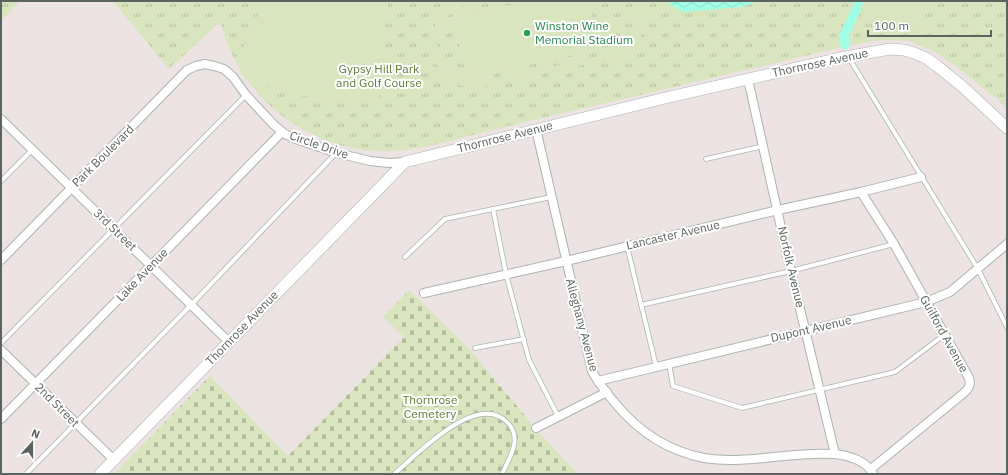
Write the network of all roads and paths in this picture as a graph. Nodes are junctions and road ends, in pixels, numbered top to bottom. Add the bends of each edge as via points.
1 (848, 56) junction
2 (212, 65) joint
3 (748, 79) junction
4 (246, 96) junction
5 (1, 119) edge
6 (1007, 128) edge
7 (536, 129) junction
8 (282, 132) junction
9 (764, 146) junction
10 (32, 150) junction
11 (337, 152) junction
12 (706, 159) dead end
13 (405, 162) junction
14 (921, 177) junction
15 (1, 181) edge
16 (72, 188) junction
17 (861, 192) junction
18 (551, 197) junction
19 (493, 210) junction
20 (778, 210) junction
21 (114, 229) junction
22 (894, 244) junction
23 (1007, 244) edge
24 (627, 246) junction
25 (405, 256) dead end
26 (1, 260) edge
27 (566, 261) junction
28 (152, 266) junction
29 (978, 269) junction
30 (791, 271) junction
31 (506, 274) junction
32 (424, 293) dead end
33 (926, 302) junction
34 (191, 305) junction
35 (641, 305) junction
36 (1007, 327) edge
37 (806, 330) junction
38 (944, 334) junction
39 (524, 339) junction
40 (229, 342) junction
41 (1, 343) edge
42 (475, 348) dead end
43 (1, 350) edge
44 (669, 363) junction
45 (656, 366) junction
46 (598, 381) junction
47 (36, 384) junction
48 (819, 390) junction
49 (606, 392) junction
50 (558, 416) junction
51 (1, 419) edge
52 (76, 424) junction
53 (536, 428) dead end
54 (835, 454) junction
55 (114, 460) junction
56 (872, 472) edge
57 (26, 474) edge
58 (100, 474) edge
59 (394, 474) edge
60 (502, 474) edge

1 - 3 street, Thornrose Avenue
1 - 6 street, Thornrose Avenue via 890,49 904,50 921,56 945,72
1 - 14 lane
2 - 4 street, Circle Drive via 228,72
2 - 16 street, Park Boulevard via 199,65 187,70
3 - 7 street, Thornrose Avenue
3 - 9 street, Norfolk Avenue
4 - 8 street, Circle Drive
4 - 21 lane
5 - 10 street, 3rd Street
7 - 13 street, Thornrose Avenue
7 - 18 street, Alleghany Avenue
8 - 11 street, Circle Drive
8 - 28 street, Lake Avenue
9 - 12 lane
9 - 20 street, Norfolk Avenue
10 - 15 lane
10 - 16 street, 3rd Street
11 - 13 street, Circle Drive via 380,163
11 - 34 lane
13 - 40 street, Thornrose Avenue
14 - 17 street, Lancaster Avenue
14 - 29 lane
16 - 21 street, 3rd Street
16 - 26 street, Park Boulevard
17 - 20 street, Lancaster Avenue
17 - 22 street, Guilford Avenue
18 - 19 lane
18 - 27 street, Alleghany Avenue
19 - 25 lane via 445,219
19 - 31 lane
20 - 24 street, Lancaster Avenue
20 - 30 street, Norfolk Avenue
21 - 28 street, 3rd Street
21 - 41 lane
22 - 30 lane
22 - 33 street, Guilford Avenue
23 - 29 street, Dupont Avenue
24 - 27 street, Lancaster Avenue
24 - 35 lane
27 - 31 street, Lancaster Avenue
27 - 46 street, Alleghany Avenue via 592,371
28 - 34 street, 3rd Street
28 - 47 street, Lake Avenue
29 - 33 street, Dupont Avenue via 950,292
29 - 36 lane
30 - 35 lane
30 - 37 street, Norfolk Avenue
31 - 32 street, Lancaster Avenue
31 - 39 lane
33 - 37 street, Dupont Avenue
33 - 38 street, Guilford Avenue
34 - 40 street, 3rd Street
34 - 52 lane
35 - 45 lane
37 - 44 street, Dupont Avenue
37 - 48 street, Norfolk Avenue
38 - 48 lane via 895,372
38 - 56 street, Guilford Avenue via 969,378 969,388
39 - 42 lane
39 - 50 lane via 529,360
40 - 55 street, Thornrose Avenue
43 - 47 street, 2nd Street
44 - 45 street, Dupont Avenue
44 - 48 lane via 673,386 742,408
45 - 46 street, Dupont Avenue
46 - 49 street, Alleghany Avenue
47 - 51 street, Lake Avenue
47 - 52 street, 2nd Street
48 - 54 street, Norfolk Avenue
49 - 50 street
49 - 54 street, Alleghany Avenue via 642,431 662,443 690,454 716,459
50 - 53 street
52 - 55 street, 2nd Street
52 - 57 lane
54 - 56 street, Alleghany Avenue via 856,459
55 - 58 street, Thornrose Avenue
59 - 60 lane via 440,434 474,416 487,414 496,415 504,420 514,434 514,447

